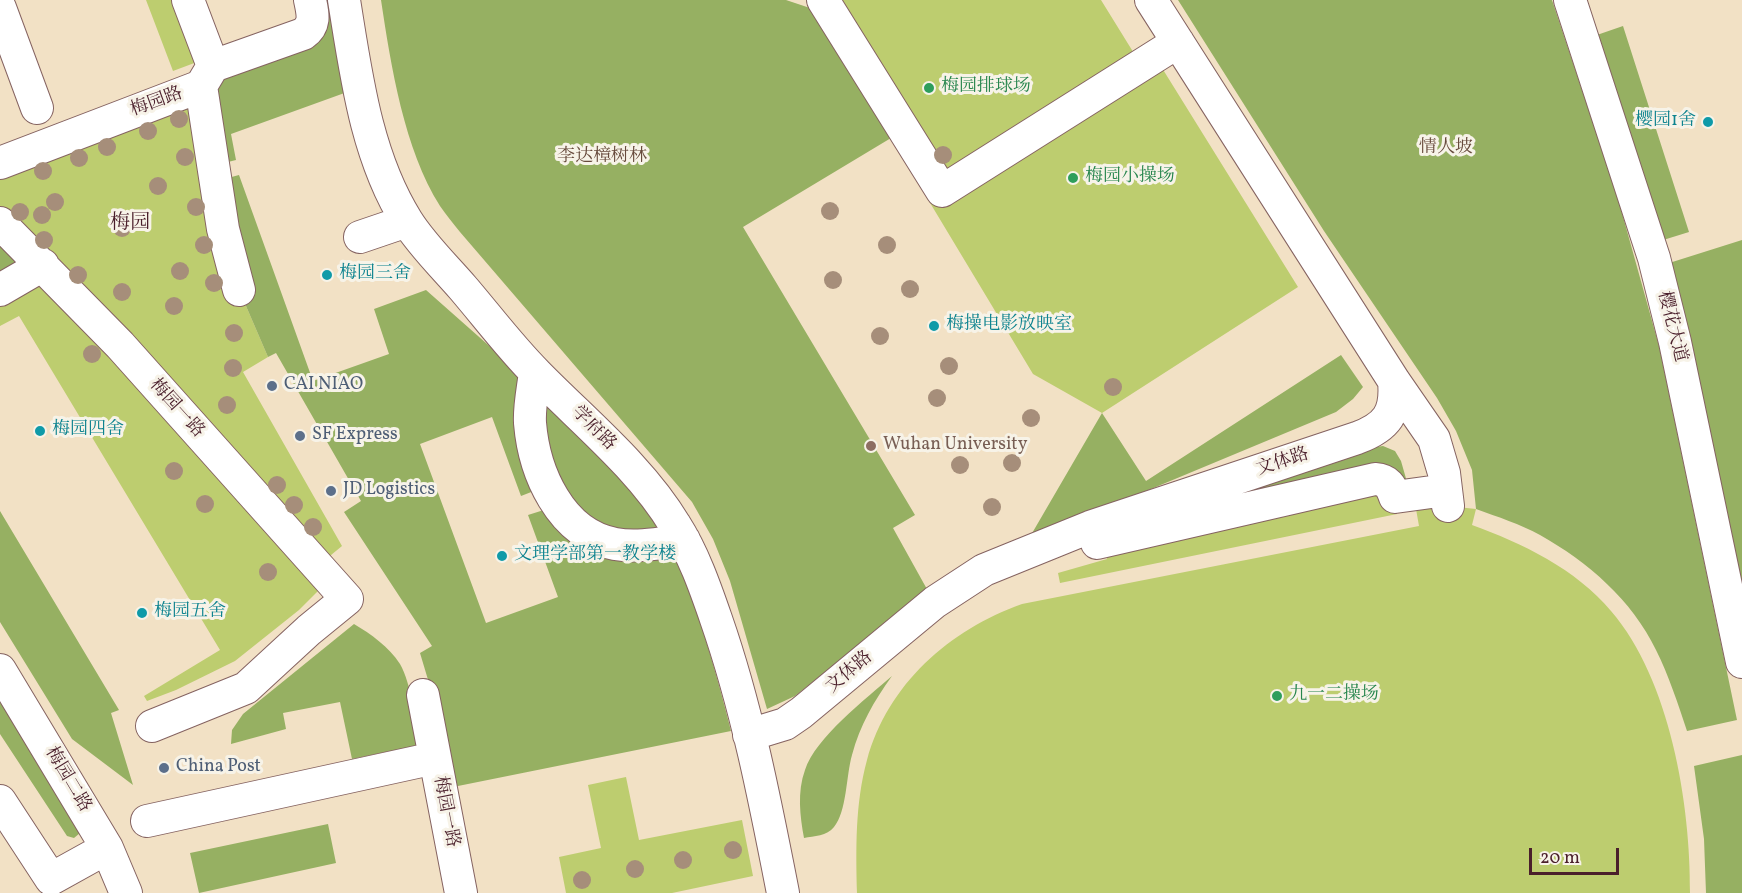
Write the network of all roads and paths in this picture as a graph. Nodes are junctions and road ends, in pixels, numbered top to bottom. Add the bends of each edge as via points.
1 (188, 0) edge
2 (310, 0) edge
3 (344, 0) edge
4 (823, 0) edge
5 (1151, 0) edge
6 (1570, 0) edge
7 (0, 8) edge
8 (1178, 42) junction
9 (207, 76) junction
10 (38, 108) dead end
11 (0, 163) edge
12 (407, 221) junction
13 (0, 223) edge
14 (360, 237) dead end
15 (43, 265) junction
16 (0, 290) edge
17 (239, 290) dead end
18 (535, 372) junction
19 (1394, 381) junction
20 (1090, 527) junction
21 (684, 540) junction
22 (1742, 662) edge
23 (0, 670) edge
24 (423, 695) dead end
25 (152, 726) dead end
26 (749, 735) junction
27 (435, 758) junction
28 (0, 801) edge
29 (147, 821) dead end
30 (107, 848) junction
31 (126, 893) edge
32 (461, 893) edge
33 (783, 893) edge

1 - 9 street
2 - 9 street, 梅园路 via 314,18 309,30
3 - 12 street, 学府路 via 372,139
4 - 8 street via 942,191
5 - 8 street
6 - 22 street, 樱花大道 via 1656,267
7 - 10 street
8 - 19 street
9 - 11 street, 梅园路
9 - 17 street via 221,219
12 - 14 street
12 - 18 street, 学府路
13 - 15 street, 梅园一路
15 - 16 street
15 - 25 street, 梅园一路 via 120,345 347,599 246,688
18 - 21 street, 学府路 via 606,441 668,513
18 - 21 street via 530,408 533,443 543,477 558,506 587,532 614,544 640,546
19 - 20 street, 文体路 via 1395,401 1389,417 1366,435
19 - 20 street via 1434,439 1447,498 1395,497 1389,484 1375,479 1097,544
20 - 26 street, 文体路 via 965,581 801,713 785,724
21 - 26 street, 学府路 via 721,633
23 - 30 street, 梅园二路
24 - 27 street, 梅园一路
26 - 33 street, 学府路
27 - 29 street
27 - 32 street, 梅园一路
28 - 30 street via 51,879
30 - 31 street, 梅园二路

